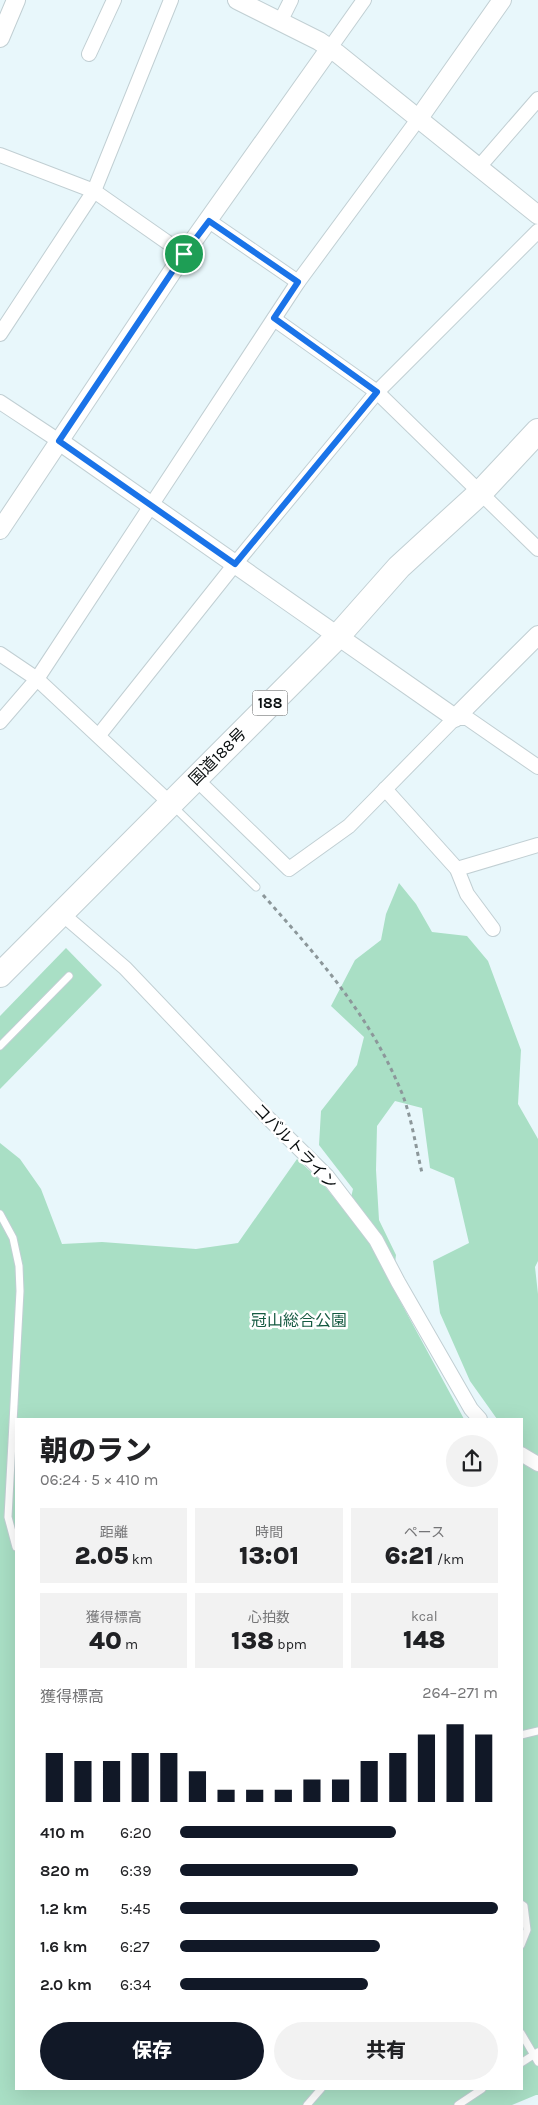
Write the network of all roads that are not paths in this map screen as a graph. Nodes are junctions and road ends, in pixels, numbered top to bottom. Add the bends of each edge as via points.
1 (16, 0) edge
2 (114, 0) edge
3 (171, 0) edge
4 (237, 0) edge
5 (291, 0) edge
6 (364, 0) edge
7 (502, 0) edge
8 (280, 22) junction
9 (0, 38) edge
10 (330, 48) junction
11 (89, 54) dead end
12 (538, 99) edge
13 (419, 118) junction
14 (0, 155) edge
15 (479, 167) junction
16 (94, 191) junction
17 (538, 214) edge
18 (209, 221) junction
19 (538, 232) edge
20 (184, 254) junction
21 (298, 282) junction
22 (274, 318) junction
23 (0, 334) edge
24 (377, 392) junction
25 (0, 402) edge
26 (538, 430) edge
27 (59, 441) junction
28 (481, 492) junction
29 (151, 505) junction
30 (0, 530) edge
31 (538, 549) edge
32 (235, 564) junction
33 (538, 634) edge
34 (337, 636) junction
35 (0, 654) edge
36 (37, 679) junction
37 (455, 718) junction
38 (0, 722) edge
39 (99, 735) junction
40 (536, 763) edge
41 (195, 778) junction
42 (385, 790) junction
43 (170, 803) junction
44 (538, 845) edge
45 (457, 869) junction
46 (256, 887) road end
47 (61, 913) junction
48 (493, 929) dead end
49 (0, 975) edge
50 (69, 976) dead end
51 (0, 1046) edge
52 (0, 1214) edge
53 (479, 1418) edge
54 (523, 1455) edge
55 (538, 1464) edge
56 (15, 1543) edge
57 (538, 1731) edge
58 (523, 1735) edge
59 (523, 1905) edge
60 (523, 1940) edge
61 (523, 2035) edge
62 (536, 2054) edge
63 (523, 2062) edge
64 (538, 2062) edge
65 (320, 2090) edge
66 (480, 2090) edge
67 (307, 2105) edge
68 (458, 2105) edge

1 - 9 street
2 - 11 street
3 - 16 street
4 - 8 street
5 - 8 street
6 - 10 street
7 - 13 street
8 - 10 street
10 - 13 street
10 - 18 street
12 - 15 street
13 - 15 street
13 - 21 street
14 - 16 street
15 - 17 street
16 - 20 street
16 - 23 street
18 - 20 street
18 - 21 street
19 - 24 street
20 - 27 street
21 - 22 street
22 - 24 street
22 - 29 street
24 - 28 street
24 - 32 street
25 - 27 street
26 - 28 highway, 国道188号 / 188
27 - 29 street
27 - 30 street
28 - 31 street
28 - 34 highway, 国道188号 / 188 via 399,567
29 - 32 street
29 - 36 street
32 - 34 street
32 - 39 street
33 - 37 street
34 - 37 street
34 - 41 highway, 国道188号 / 188
35 - 36 street
36 - 38 street
36 - 39 street
37 - 40 street via 467,718
37 - 42 street
39 - 43 street
41 - 42 street via 289,869 349,826
41 - 43 highway, 国道188号 / 188
42 - 45 street
43 - 46 lane
43 - 47 highway, 国道188号 / 188
44 - 45 street
45 - 48 street via 467,894
47 - 49 highway, 国道188号 / 188
47 - 53 street, コバルトライン via 131,975 327,1176 376,1240
50 - 51 lane
52 - 56 lane via 13,1238 19,1266 20,1301 8,1517
54 - 55 street
57 - 58 lane
59 - 60 lane via 527,1930
61 - 62 lane
62 - 63 lane
62 - 64 lane
65 - 67 lane
66 - 68 lane

